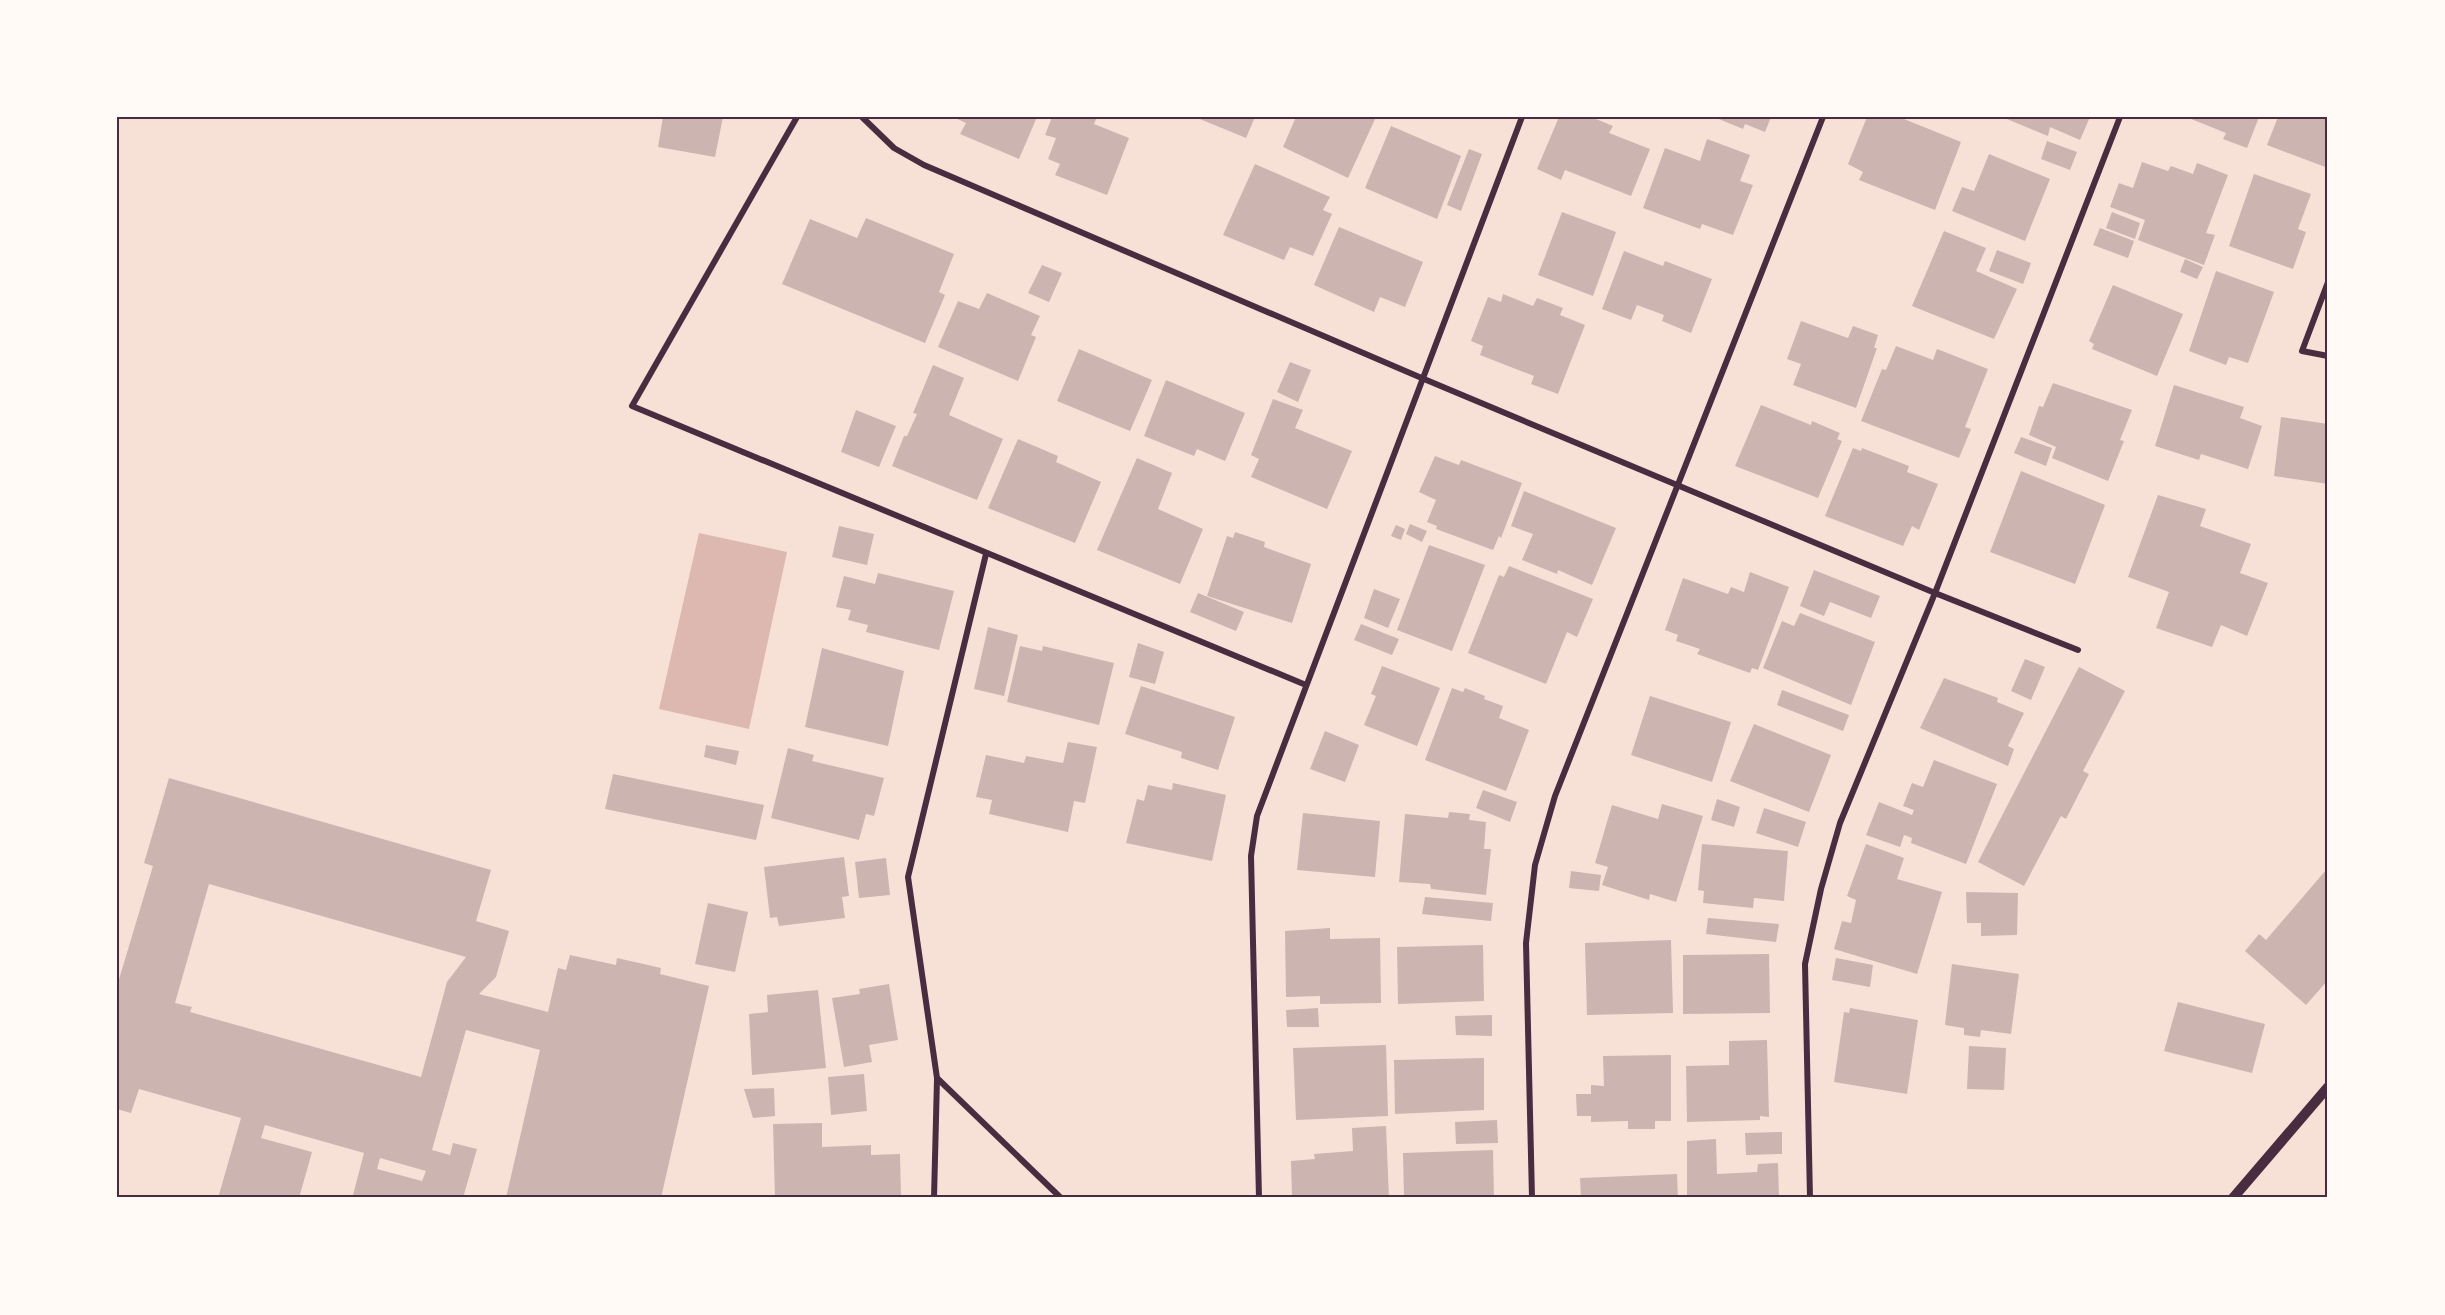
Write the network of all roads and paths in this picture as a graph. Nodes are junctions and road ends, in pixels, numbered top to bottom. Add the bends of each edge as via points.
1 (797, 117) edge
2 (862, 117) edge
3 (1521, 117) edge
4 (1823, 117) edge
5 (2120, 117) edge
6 (2328, 282) edge
7 (2328, 356) edge
8 (1424, 379) junction
9 (1680, 485) junction
10 (986, 554) junction
11 (1935, 593) junction
12 (2078, 650) dead end
13 (1306, 685) junction
14 (938, 1078) junction
15 (2328, 1087) edge
16 (934, 1198) edge
17 (1060, 1198) edge
18 (1260, 1198) edge
19 (1532, 1198) edge
20 (1810, 1198) edge
21 (2233, 1198) edge

1 - 10 street via 632,406
2 - 8 street via 894,148 924,165
3 - 8 street
4 - 9 street
5 - 11 street
6 - 7 street via 2302,351
8 - 9 street
8 - 13 street
9 - 11 street
9 - 19 street via 1555,796 1535,865 1526,944
10 - 13 street
10 - 14 street via 908,877
11 - 12 street
11 - 20 street via 1840,823 1805,964
13 - 18 street via 1253,834
14 - 16 street
14 - 17 street
15 - 21 street

